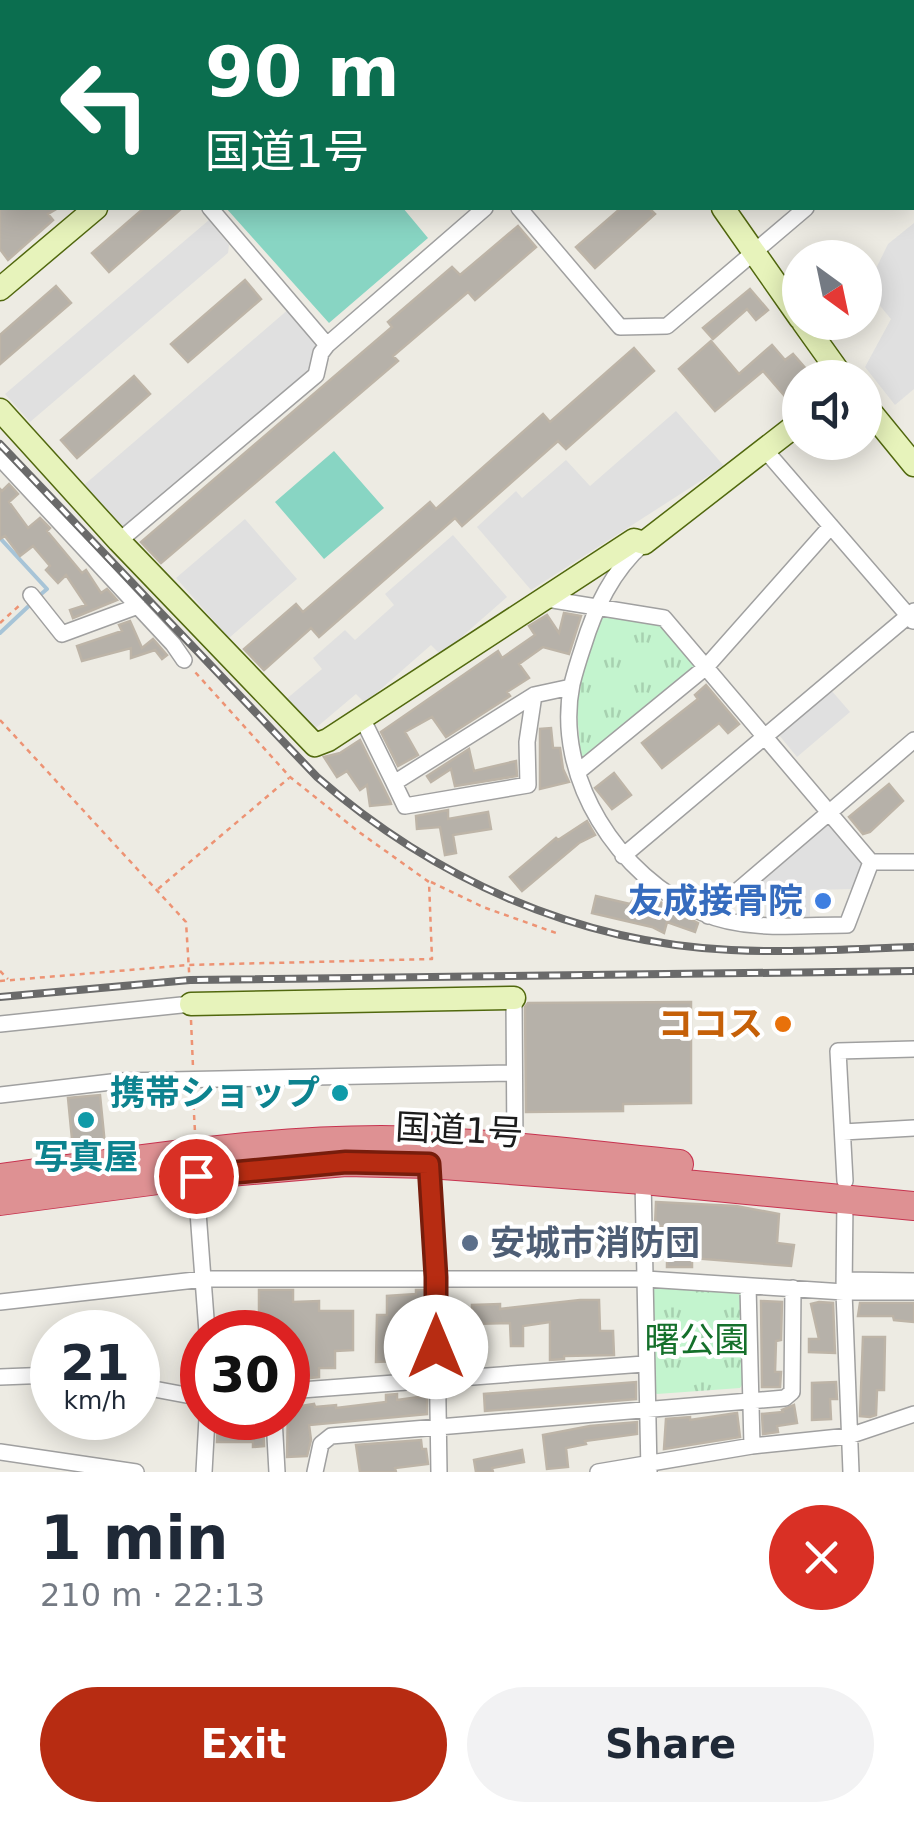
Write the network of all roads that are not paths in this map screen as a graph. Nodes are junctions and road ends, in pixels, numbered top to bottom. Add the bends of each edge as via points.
1 (94, 210) edge
2 (212, 210) edge
3 (483, 210) edge
4 (521, 210) edge
5 (723, 210) edge
6 (804, 210) edge
7 (753, 252) junction
8 (0, 290) edge
9 (782, 292) edge
10 (327, 345) junction
11 (0, 410) edge
12 (882, 426) edge
13 (782, 436) edge
14 (765, 450) junction
15 (0, 458) edge
16 (914, 465) edge
17 (830, 526) junction
18 (119, 541) junction
19 (644, 544) junction
20 (31, 595) road end
21 (546, 600) junction
22 (138, 606) junction
23 (595, 606) junction
24 (912, 616) edge
25 (184, 660) road end
26 (706, 667) junction
27 (571, 687) junction
28 (534, 695) junction
29 (362, 718) junction
30 (764, 737) junction
31 (914, 740) edge
32 (579, 772) junction
33 (394, 783) junction
34 (828, 812) junction
35 (622, 856) junction
36 (871, 862) junction
37 (914, 862) edge
38 (708, 916) junction
39 (514, 998) joint
40 (191, 1004) joint
41 (0, 1024) edge
42 (914, 1049) edge
43 (514, 1073) junction
44 (0, 1095) edge
45 (914, 1128) edge
46 (844, 1132) junction
47 (514, 1148) junction
48 (195, 1164) junction
49 (429, 1164) junction
50 (0, 1178) edge
51 (643, 1180) junction
52 (914, 1186) edge
53 (845, 1190) junction
54 (0, 1202) edge
55 (914, 1206) edge
56 (436, 1277) junction
57 (204, 1279) junction
58 (646, 1279) junction
59 (914, 1281) edge
60 (748, 1286) junction
61 (845, 1286) junction
62 (793, 1288) junction
63 (914, 1292) edge
64 (0, 1302) edge
65 (206, 1310) edge
66 (644, 1364) junction
67 (30, 1376) edge
68 (0, 1377) edge
69 (435, 1382) junction
70 (310, 1390) edge
71 (750, 1395) junction
72 (646, 1403) junction
73 (914, 1414) edge
74 (437, 1428) junction
75 (849, 1436) junction
76 (205, 1440) edge
77 (275, 1440) edge
78 (752, 1446) junction
79 (0, 1452) edge
80 (648, 1468) edge
81 (136, 1472) edge
82 (204, 1472) edge
83 (277, 1472) edge
84 (315, 1472) edge
85 (439, 1472) edge
86 (598, 1472) edge
87 (851, 1472) edge

1 - 8 street
2 - 10 street
3 - 10 street
4 - 7 street via 620,327 667,326
5 - 7 street
6 - 7 street
7 - 9 street
10 - 18 street via 316,375
11 - 18 street
12 - 16 street
13 - 14 street
14 - 17 street
14 - 19 street
15 - 22 street
17 - 24 street
17 - 26 street
18 - 29 street via 315,744
19 - 21 street via 634,540
19 - 23 street
20 - 22 street via 62,634
21 - 23 street
21 - 29 street
22 - 25 street
23 - 26 street via 664,618
23 - 27 street
24 - 30 street
26 - 30 street
26 - 32 street
27 - 28 street
27 - 32 street
28 - 33 street
28 - 33 street via 528,785 405,806
29 - 33 street
30 - 34 street
30 - 35 street
31 - 34 street
32 - 35 street via 595,815
34 - 36 street
34 - 38 street
35 - 38 street via 664,893
36 - 37 street
36 - 38 street via 847,925
39 - 40 street
39 - 43 street
40 - 41 street
42 - 46 street via 838,1052
43 - 44 street via 120,1082
43 - 47 street
45 - 46 street
46 - 53 street
47 - 48 highway, 国道1号 via 380,1140 276,1145
47 - 53 highway, 国道1号
48 - 49 highway, 国道1号
48 - 50 highway, 国道1号
48 - 54 highway, 国道1号
48 - 57 street
49 - 51 highway, 国道1号
49 - 56 street
51 - 53 highway, 国道1号
51 - 58 street
52 - 53 highway, 国道1号
53 - 55 highway, 国道1号
53 - 61 street
56 - 57 street
56 - 58 street
56 - 69 street
57 - 64 street
57 - 65 street
58 - 60 street
58 - 66 street
59 - 61 street
60 - 62 street
60 - 71 street
61 - 62 street
61 - 63 street
61 - 75 street
62 - 71 street via 792,1392 786,1398
66 - 69 street
66 - 72 street
67 - 68 street
69 - 70 street
69 - 74 street
71 - 72 street
71 - 78 street
72 - 74 street
72 - 80 street
73 - 75 street
74 - 84 street via 331,1436 321,1444
74 - 85 street
75 - 78 street
75 - 87 street
76 - 82 street
77 - 83 street
78 - 80 street
79 - 81 street
80 - 86 street

